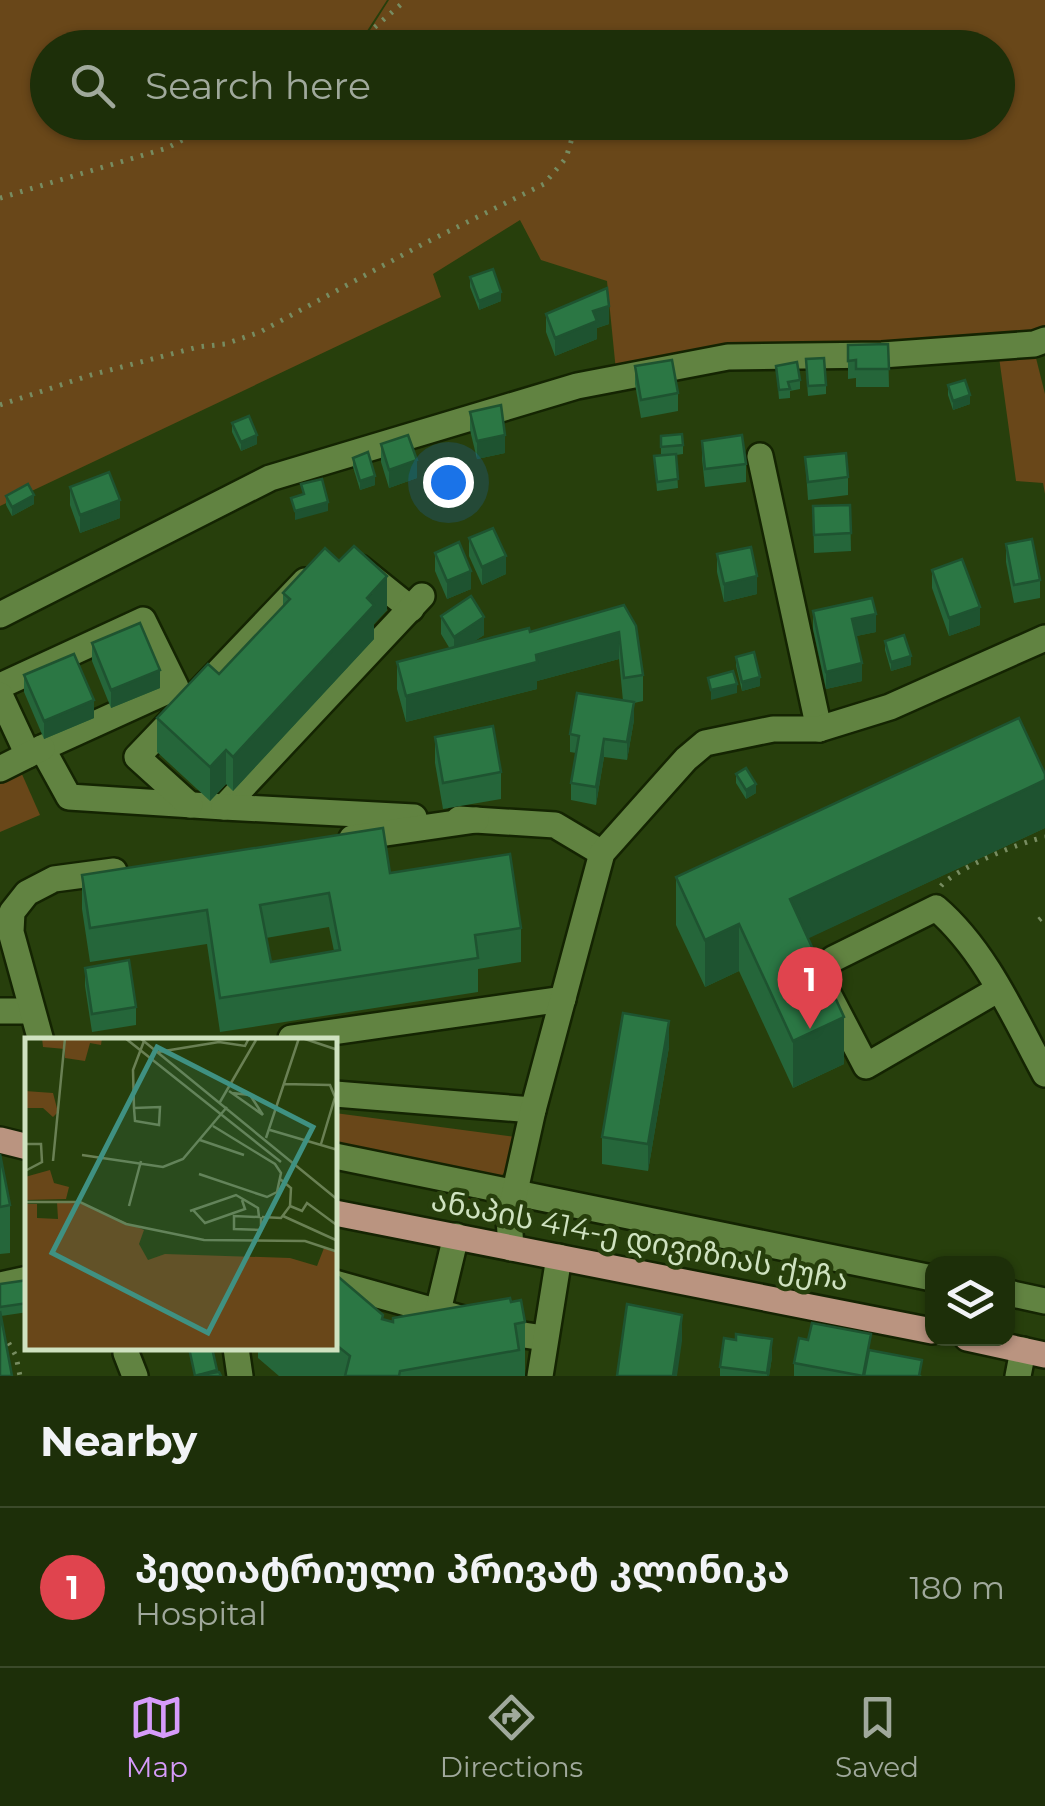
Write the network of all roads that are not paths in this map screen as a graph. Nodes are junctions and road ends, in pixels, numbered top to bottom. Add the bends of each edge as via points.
1 (1045, 340) edge
2 (760, 456) dead end
3 (0, 616) edge
4 (1045, 638) edge
5 (0, 686) edge
6 (0, 695) edge
7 (819, 729) junction
8 (35, 752) junction
9 (0, 769) edge
10 (190, 805) junction
11 (224, 807) junction
12 (476, 820) junction
13 (322, 842) edge
14 (602, 853) junction
15 (130, 868) edge
16 (999, 989) junction
17 (563, 999) junction
18 (0, 1010) edge
19 (32, 1011) junction
20 (40, 1038) edge
21 (292, 1038) dead end
22 (1045, 1074) edge
23 (338, 1094) edge
24 (534, 1110) junction
25 (0, 1140) edge
26 (25, 1146) edge
27 (338, 1157) edge
28 (514, 1195) junction
29 (338, 1214) edge
30 (456, 1236) junction
31 (511, 1248) junction
32 (559, 1258) junction
33 (925, 1277) edge
34 (25, 1280) edge
35 (338, 1284) edge
36 (0, 1285) edge
37 (1015, 1294) edge
38 (1045, 1300) edge
39 (438, 1311) junction
40 (925, 1331) edge
41 (516, 1334) junction
42 (544, 1338) junction
43 (1005, 1346) edge
44 (236, 1351) edge
45 (1034, 1352) edge
46 (497, 1354) edge
47 (240, 1376) edge
48 (540, 1376) edge
49 (1018, 1376) edge

1 - 3 street via 882,355 728,357 577,386 270,478
2 - 7 street
4 - 7 street via 890,707
5 - 8 street via 143,620 176,687
6 - 8 street
7 - 14 street via 773,728 705,743
8 - 9 street
8 - 10 street via 68,796
10 - 11 street
10 - 11 street via 137,757 313,572 361,568 416,602
11 - 12 street
12 - 13 street
12 - 14 street via 555,825
14 - 17 street
15 - 19 street via 54,879 27,893 12,912
16 - 16 street via 957,926 936,908 833,958 822,971 866,1066
16 - 22 street
17 - 21 street
17 - 24 street
18 - 19 street
19 - 20 street
23 - 24 street
24 - 28 street
25 - 26 main road
27 - 28 street
28 - 31 street
28 - 33 street
29 - 30 main road, ანაპის 414-ე დივიზიას ქუჩა
30 - 31 main road, ანაპის 414-ე დივიზიას ქუჩა
30 - 39 street
31 - 32 main road, ანაპის 414-ე დივიზიას ქუჩა
32 - 40 main road, ანაპის 414-ე დივიზიას ქუჩა
32 - 42 street
34 - 36 street
35 - 39 street
37 - 38 street
39 - 41 street
41 - 42 street
41 - 46 street
42 - 48 street
43 - 45 main road
44 - 47 street
45 - 49 street

